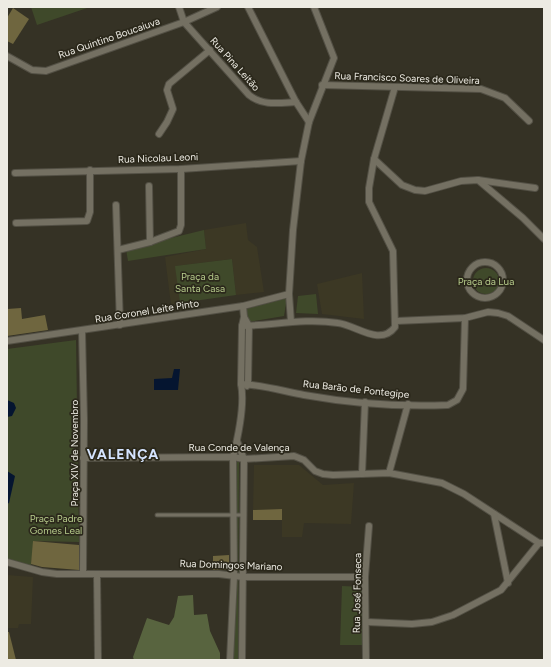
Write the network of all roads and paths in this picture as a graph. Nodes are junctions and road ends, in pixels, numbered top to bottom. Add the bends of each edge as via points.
1 (179, 7) edge
2 (217, 7) edge
3 (248, 7) edge
4 (314, 7) edge
5 (184, 22) junction
6 (210, 50) junction
7 (7, 56) edge
8 (322, 85) junction
9 (395, 88) junction
10 (296, 102) junction
11 (309, 122) junction
12 (529, 122) dead end
13 (159, 134) dead end
14 (374, 158) junction
15 (301, 161) junction
16 (181, 169) junction
17 (90, 170) junction
18 (16, 173) dead end
19 (478, 180) junction
20 (149, 186) dead end
21 (535, 188) dead end
22 (116, 205) dead end
23 (16, 222) dead end
24 (544, 239) edge
25 (150, 242) junction
26 (118, 250) junction
27 (289, 294) junction
28 (490, 298) junction
29 (242, 306) junction
30 (488, 312) junction
31 (244, 317) junction
32 (465, 318) junction
33 (396, 321) junction
34 (291, 322) junction
35 (120, 325) junction
36 (242, 326) junction
37 (249, 326) junction
38 (82, 331) junction
39 (544, 340) edge
40 (7, 341) edge
41 (241, 384) junction
42 (248, 384) junction
43 (242, 392) junction
44 (365, 402) junction
45 (408, 404) junction
46 (237, 441) junction
47 (233, 457) junction
48 (83, 458) junction
49 (244, 459) junction
50 (389, 473) junction
51 (362, 474) junction
52 (494, 514) junction
53 (157, 515) dead end
54 (233, 515) junction
55 (244, 515) junction
56 (369, 526) dead end
57 (542, 543) edge
58 (7, 562) edge
59 (83, 574) junction
60 (97, 574) junction
61 (234, 576) junction
62 (365, 576) junction
63 (243, 577) junction
64 (508, 583) junction
65 (367, 622) junction
66 (98, 660) edge
67 (230, 660) edge
68 (242, 660) edge
69 (366, 660) edge

1 - 5 street, Rua Pina Leitão
2 - 5 street, Rua Quintino Boucaiuva
3 - 10 street
4 - 8 street via 334,58
5 - 6 street, Rua Pina Leitão
5 - 7 street, Rua Quintino Boucaiuva via 46,71 32,70
6 - 10 street, Rua Pina Leitão via 252,98 267,103
6 - 13 street via 169,84 167,90 173,109
8 - 9 street, Rua Francisco Soares de Oliveira
8 - 11 street
9 - 12 street, Rua Francisco Soares de Oliveira via 481,89 505,98
9 - 14 street
10 - 11 street
11 - 15 street
14 - 19 street via 402,185 415,190 425,191 461,181
14 - 33 street via 369,202 393,251
15 - 16 street, Rua Nicolau Leoni
15 - 27 street
16 - 17 street, Rua Nicolau Leoni
16 - 25 street via 179,231
17 - 18 street, Rua Nicolau Leoni
17 - 23 street via 90,212 87,221
19 - 21 street
19 - 24 street
20 - 25 street
22 - 26 street
25 - 26 street
26 - 35 street
27 - 29 street, Rua Coronel Leite Pinto
27 - 34 street
28 - 28 street via 473,294 467,284 472,267 482,262 489,262 499,268 504,279 500,291
28 - 30 street
29 - 31 street
29 - 35 street, Rua Coronel Leite Pinto
30 - 32 street
30 - 39 street via 508,316
31 - 36 street
31 - 37 street
32 - 33 street
32 - 45 street, Rua Barão de Pontegipe via 462,389 457,400 448,405
33 - 34 street via 392,330 382,336 339,323
34 - 37 street
35 - 38 street, Rua Coronel Leite Pinto
36 - 37 street
36 - 41 street
37 - 42 street
38 - 40 street, Rua Coronel Leite Pinto
38 - 48 street, Praça XIV de Novembro
41 - 42 street, Rua Barão de Pontegipe
41 - 43 street
42 - 43 street
42 - 44 street, Rua Barão de Pontegipe
43 - 46 street
44 - 45 street, Rua Barão de Pontegipe
44 - 51 street
45 - 50 street
46 - 47 street
46 - 49 street
47 - 48 street, Rua Conde de Valença
47 - 49 street, Rua Conde de Valença
47 - 54 street
48 - 59 street, Praça XIV de Novembro
49 - 51 street, Rua Conde de Valença via 294,456 323,474
49 - 55 street
50 - 51 street, Rua Conde de Valença
50 - 52 street, Rua Conde de Valença via 442,483
52 - 57 street, Rua Conde de Valença
52 - 64 street
53 - 54 lane
54 - 55 lane
54 - 61 street
55 - 63 street
56 - 62 street, Rua José Fonseca
57 - 64 street
58 - 59 street via 42,572
59 - 60 street, Rua Domingos Mariano
60 - 61 street, Rua Domingos Mariano
60 - 66 street
61 - 63 street, Rua Domingos Mariano
61 - 67 street
62 - 63 street, Rua Domingos Mariano
62 - 65 street, Rua José Fonseca
63 - 68 street
64 - 65 street via 492,596 432,622
65 - 69 street, Rua José Fonseca

